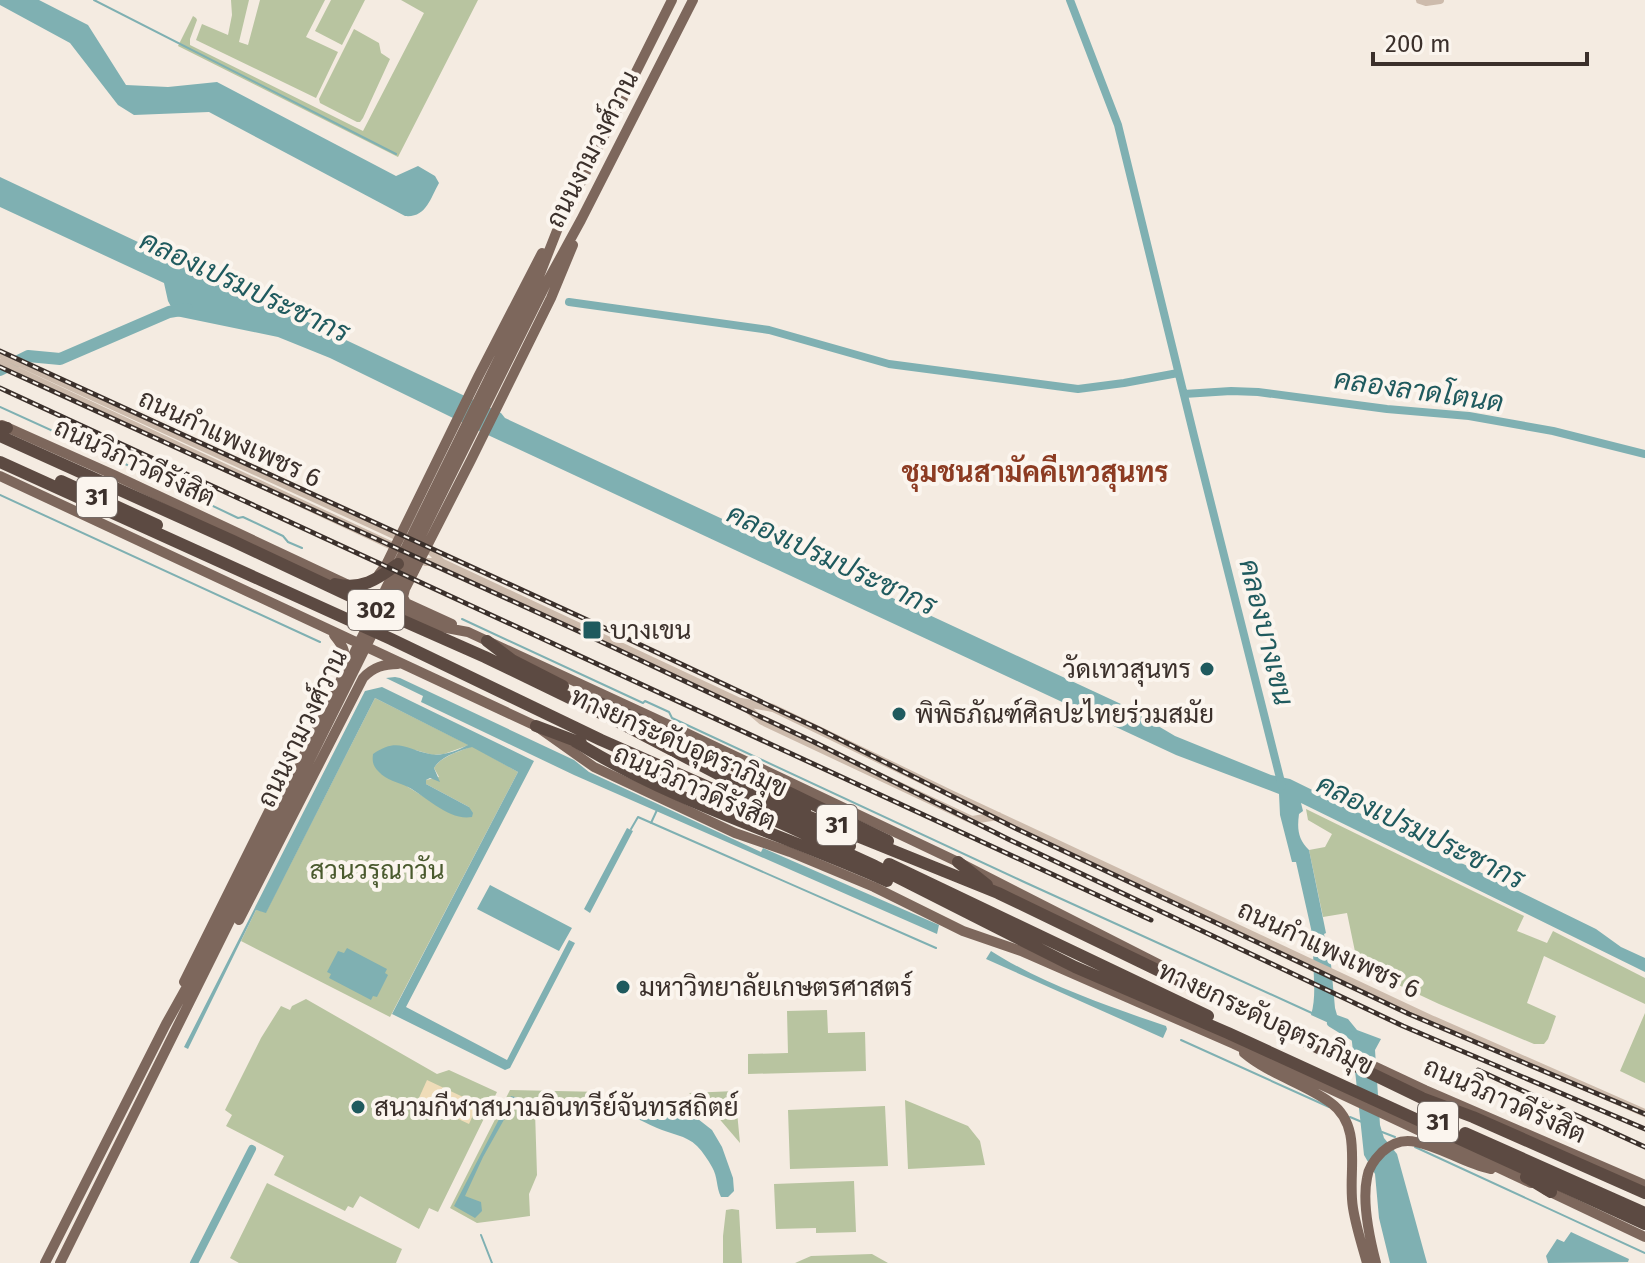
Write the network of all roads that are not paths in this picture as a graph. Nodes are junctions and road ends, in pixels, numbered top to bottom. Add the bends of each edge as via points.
1 (672, 0) edge
2 (693, 0) edge
3 (1420, 0) edge
4 (1440, 0) edge
5 (581, 220) junction
6 (558, 228) junction
7 (542, 282) junction
8 (2, 360) edge
9 (2, 429) edge
10 (0, 443) edge
11 (0, 453) edge
12 (26, 454) junction
13 (0, 462) edge
14 (114, 475) junction
15 (0, 476) edge
16 (418, 498) junction
17 (444, 511) junction
18 (397, 542) junction
19 (422, 554) junction
20 (398, 564) junction
21 (436, 626) junction
22 (332, 632) junction
23 (468, 632) junction
24 (487, 641) junction
25 (485, 657) junction
26 (402, 664) junction
27 (338, 673) junction
28 (363, 678) junction
29 (740, 702) junction
30 (536, 726) junction
31 (576, 742) junction
32 (998, 816) junction
33 (770, 818) junction
34 (958, 862) junction
35 (998, 893) junction
36 (1013, 937) junction
37 (217, 942) junction
38 (1021, 951) junction
39 (1134, 965) junction
40 (1138, 983) junction
41 (166, 1024) junction
42 (177, 1030) junction
43 (1234, 1044) junction
44 (1342, 1055) junction
45 (1380, 1073) junction
46 (1346, 1092) junction
47 (1383, 1109) junction
48 (1645, 1113) edge
49 (1473, 1117) junction
50 (1535, 1137) junction
51 (1478, 1148) junction
52 (1508, 1173) junction
53 (1645, 1185) edge
54 (1551, 1192) junction
55 (1645, 1193) edge
56 (1645, 1201) edge
57 (1645, 1213) edge
58 (1645, 1224) edge
59 (1645, 1237) edge
60 (45, 1263) edge
61 (60, 1263) edge
62 (1367, 1263) edge
63 (1376, 1263) edge

1 - 6 main road, ถนนงามวงศ์วาน / 302
2 - 5 main road, ถนนงามวงศ์วาน / 302
3 - 4 street
5 - 7 main road, ถนนงามวงศ์วาน / 302
5 - 17 main road via 558,284
6 - 7 main road, ถนนงามวงศ์วาน / 302
6 - 16 main road
7 - 20 main road, ถนนงามวงศ์วาน / 302
7 - 37 main road, ถนนงามวงศ์วาน / 302
8 - 18 street, ถนนกำแพงเพชร 6
9 - 14 main road, ถนนวิภาวดีรังสิต / 31
9 - 25 highway, ถนนวิภาวดีรังสิต / 31
10 - 12 highway, ทางยกระดับอุตราภิมุข / 31
11 - 40 highway, ทางยกระดับอุตราภิมุข / 31 via 736,791
12 - 20 highway via 331,583 362,585
12 - 39 highway, ทางยกระดับอุตราภิมุข / 31
13 - 33 highway, ถนนวิภาวดีรังสิต / 31
14 - 18 main road via 353,580 380,573
14 - 21 main road, ถนนวิภาวดีรังสิต / 31
15 - 22 main road, ถนนวิภาวดีรังสิต / 31
16 - 17 main road via 417,516 431,523
16 - 18 main road
17 - 19 main road
18 - 19 street, ถนนกำแพงเพชร 6
19 - 23 main road via 405,589 406,603
19 - 29 street, ถนนกำแพงเพชร 6 via 432,552 441,562
20 - 37 main road, ถนนงามวงศ์วาน / 302
21 - 23 main road, ถนนวิภาวดีรังสิต / 31
21 - 25 highway
22 - 26 main road, ถนนวิภาวดีรังสิต / 31
22 - 27 main road via 345,651
23 - 24 main road, ถนนวิภาวดีรังสิต / 31
24 - 34 main road, ถนนวิภาวดีรังสิต / 31
24 - 39 highway via 578,694 647,723
25 - 35 highway, ถนนวิภาวดีรังสิต / 31 via 771,801
26 - 28 main road via 377,667
26 - 30 main road, ถนนวิภาวดีรังสิต / 31
27 - 28 main road via 352,665
27 - 41 main road
28 - 42 main road via 212,973
29 - 32 street, ถนนกำแพงเพชร 6 via 773,708
29 - 32 street, ถนนกำแพงเพชร 6 via 762,721 972,820
30 - 31 highway
30 - 38 main road, ถนนวิภาวดีรังสิต / 31 via 594,767 678,807 874,887 963,931
31 - 33 highway
31 - 40 highway via 693,801 1065,960
32 - 48 street, ถนนกำแพงเพชร 6
33 - 36 highway, ถนนวิภาวดีรังสิต / 31
34 - 35 highway
34 - 44 main road, ถนนวิภาวดีรังสิต / 31
35 - 44 highway, ถนนวิภาวดีรังสิต / 31
36 - 38 highway
36 - 46 highway, ถนนวิภาวดีรังสิต / 31
37 - 41 main road, ถนนงามวงศ์วาน / 302
37 - 42 main road, ถนนงามวงศ์วาน / 302
38 - 43 main road, ถนนวิภาวดีรังสิต / 31
39 - 56 highway, ทางยกระดับอุตราภิมุข / 31 via 1255,1026
40 - 57 highway, ทางยกระดับอุตราภิมุข / 31
41 - 60 main road, ถนนงามวงศ์วาน / 302
42 - 61 main road, ถนนงามวงศ์วาน / 302
43 - 46 main road, ถนนวิภาวดีรังสิต / 31
43 - 62 main road via 1258,1065 1332,1103 1344,1116 1350,1130 1353,1208
44 - 45 highway, ถนนวิภาวดีรังสิต / 31
45 - 49 highway, ถนนวิภาวดีรังสิต / 31 via 1422,1098
45 - 50 main road, ถนนวิภาวดีรังสิต / 31
46 - 47 highway, ถนนวิภาวดีรังสิต / 31
47 - 51 highway, ถนนวิภาวดีรังสิต / 31
47 - 52 main road, ถนนวิภาวดีรังสิต / 31
49 - 50 highway
49 - 55 highway, ถนนวิภาวดีรังสิต / 31
50 - 53 main road, ถนนวิภาวดีรังสิต / 31
51 - 54 highway
51 - 58 highway, ถนนวิภาวดีรังสิต / 31
52 - 54 main road, ถนนวิภาวดีรังสิต / 31
52 - 63 main road via 1478,1167 1418,1142 1389,1146 1367,1176
54 - 59 main road, ถนนวิภาวดีรังสิต / 31

